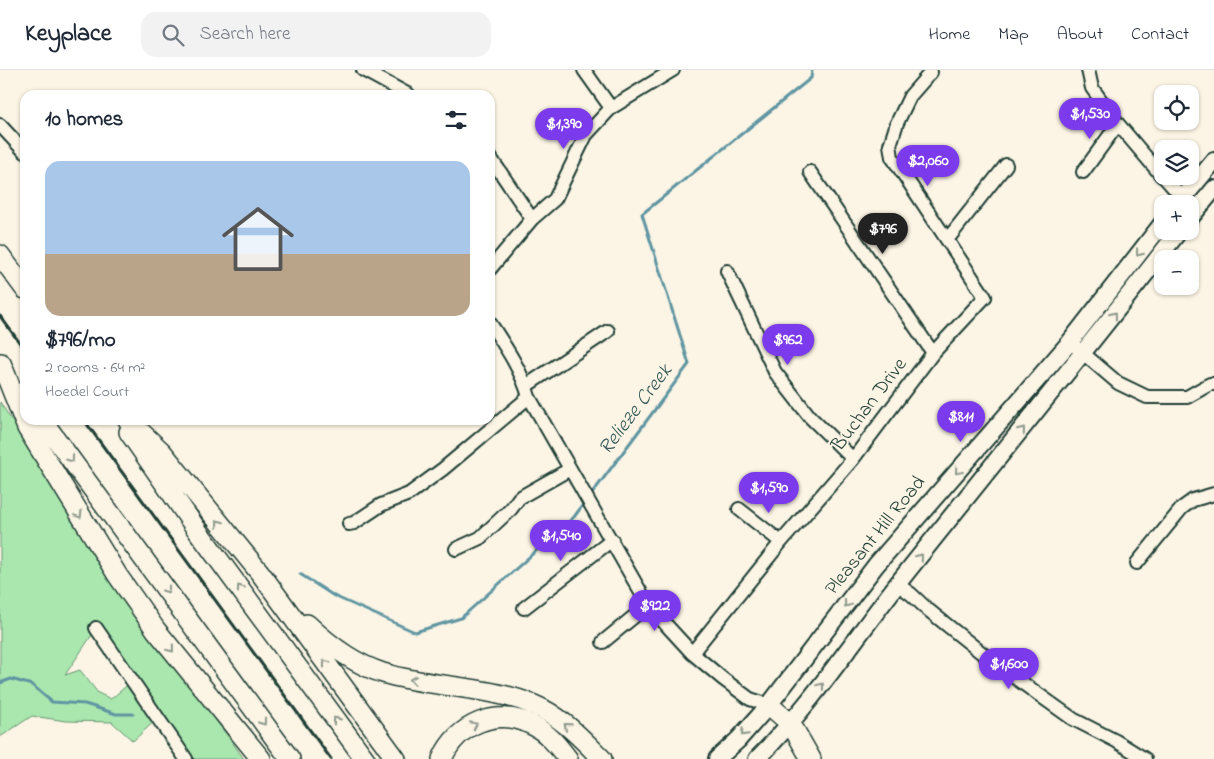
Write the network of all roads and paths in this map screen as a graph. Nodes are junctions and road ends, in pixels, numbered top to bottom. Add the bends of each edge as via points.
1 (363, 70) edge
2 (584, 70) edge
3 (673, 70) edge
4 (1088, 70) edge
5 (931, 72) dead end
6 (400, 90) edge
7 (611, 108) junction
8 (1118, 124) junction
9 (0, 125) edge
10 (20, 147) edge
11 (1214, 161) edge
12 (495, 164) edge
13 (1006, 165) dead end
14 (1154, 166) edge
15 (810, 172) dead end
16 (1083, 172) dead end
17 (1170, 185) edge
18 (1214, 189) edge
19 (1178, 195) edge
20 (1194, 195) edge
21 (1199, 198) edge
22 (532, 219) junction
23 (1154, 234) edge
24 (947, 240) junction
25 (1172, 240) edge
26 (0, 255) edge
27 (495, 263) edge
28 (727, 271) dead end
29 (20, 282) edge
30 (495, 331) edge
31 (608, 331) dead end
32 (1070, 342) junction
33 (933, 353) junction
34 (1084, 354) junction
35 (0, 362) edge
36 (1214, 384) edge
37 (20, 389) edge
38 (527, 391) junction
39 (20, 411) edge
40 (495, 421) edge
41 (26, 425) edge
42 (46, 425) edge
43 (124, 425) edge
44 (133, 425) edge
45 (490, 425) edge
46 (853, 459) junction
47 (570, 470) junction
48 (1214, 494) edge
49 (739, 509) dead end
50 (349, 524) dead end
51 (612, 540) junction
52 (781, 542) junction
53 (456, 550) dead end
54 (1137, 563) dead end
55 (260, 574) junction
56 (898, 584) junction
57 (648, 605) junction
58 (524, 608) dead end
59 (96, 628) dead end
60 (604, 642) dead end
61 (692, 653) junction
62 (769, 705) junction
63 (221, 710) junction
64 (791, 724) junction
65 (186, 759) edge
66 (251, 759) edge
67 (261, 759) edge
68 (290, 759) edge
69 (365, 759) edge
70 (396, 759) edge
71 (442, 759) edge
72 (568, 759) edge
73 (602, 759) edge
74 (717, 759) edge
75 (757, 759) edge
76 (811, 759) edge
77 (1145, 759) edge

1 - 6 street
2 - 7 street
3 - 7 street
4 - 8 street via 1092,88
5 - 24 street via 910,96 890,145 892,157
7 - 22 street via 586,135 555,199
8 - 14 street
8 - 16 street
9 - 10 street
11 - 20 main road
12 - 22 street
13 - 24 street
15 - 33 street
17 - 19 street
18 - 21 main road
22 - 27 street
23 -> 32 main road, Pleasant Hill Road
24 - 33 street, Buchan Drive via 985,297
34 -> 25 main road
26 - 29 highway
28 - 46 street via 775,372 810,416
30 - 38 street
31 - 38 street
32 - 34 street
32 -> 62 main road, Pleasant Hill Road via 876,566
33 - 46 street, Buchan Drive
34 - 36 street via 1118,383 1147,398 1187,397
56 -> 34 main road
35 - 37 highway
35 -> 39 highway
38 - 40 street
38 - 47 street
41 -> 63 highway via 110,564 147,618
42 -> 68 highway
69 -> 43 highway
55 -> 44 highway via 162,452
45 - 50 street via 443,469 410,494 381,505
46 - 52 street, Buchan Drive
47 - 51 street
47 - 53 street via 519,498 480,538
48 - 54 street via 1193,500 1182,508
49 - 52 street
51 - 57 street
51 - 58 street
52 - 61 street, Buchan Drive
70 -> 55 highway
73 -> 55 highway via 555,717 536,706 494,693 404,678 358,662 318,635
64 -> 56 main road
56 - 77 street via 993,662 1066,714
57 - 60 street
57 - 61 street
59 - 65 street
61 - 62 street via 750,699
62 - 64 highway
62 -> 74 main road, Pleasant Hill Road
63 - 66 highway
63 - 67 highway
64 - 75 main road
64 - 76 highway
71 -> 72 highway via 464,730 477,722 506,717 532,725 546,734

